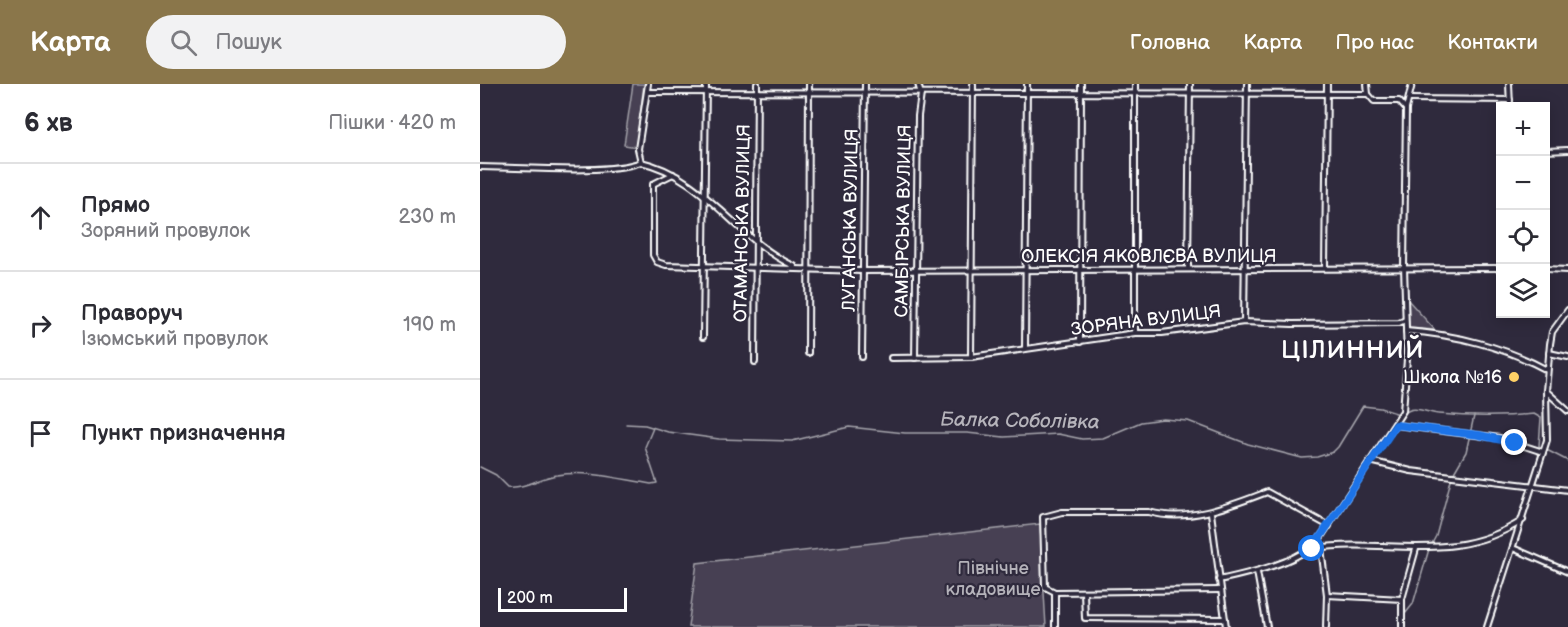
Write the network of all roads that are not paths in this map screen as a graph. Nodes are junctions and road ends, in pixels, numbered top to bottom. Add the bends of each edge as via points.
1 (648, 84) edge
2 (706, 84) edge
3 (757, 84) edge
4 (809, 84) edge
5 (865, 84) edge
6 (918, 84) edge
7 (973, 84) edge
8 (1027, 84) edge
9 (1081, 84) edge
10 (1135, 84) edge
11 (1190, 84) edge
12 (1247, 84) edge
13 (1327, 84) edge
14 (1367, 84) edge
15 (1412, 84) edge
16 (1509, 84) edge
17 (647, 92) junction
18 (865, 93) junction
19 (973, 93) junction
20 (706, 94) junction
21 (757, 94) junction
22 (808, 94) junction
23 (921, 94) junction
24 (1026, 94) junction
25 (1081, 94) junction
26 (1135, 94) junction
27 (1190, 94) junction
28 (1247, 94) junction
29 (1368, 94) junction
30 (1328, 96) junction
31 (1409, 99) junction
32 (1510, 100) joint
33 (1406, 109) junction
34 (1550, 150) edge
35 (1568, 150) edge
36 (641, 162) junction
37 (480, 167) edge
38 (673, 174) junction
39 (704, 194) junction
40 (756, 238) junction
41 (705, 267) junction
42 (754, 267) junction
43 (798, 267) junction
44 (1325, 267) junction
45 (1404, 267) junction
46 (809, 268) junction
47 (1496, 268) edge
48 (916, 269) junction
49 (1188, 269) junction
50 (1245, 269) junction
51 (1550, 269) edge
52 (970, 270) junction
53 (1024, 270) junction
54 (1078, 270) junction
55 (1133, 270) junction
56 (1568, 270) edge
57 (861, 271) junction
58 (1568, 310) edge
59 (1405, 320) junction
60 (1244, 322) junction
61 (1406, 331) junction
62 (1135, 333) junction
63 (704, 337) dead end
64 (1080, 342) junction
65 (1025, 349) junction
66 (808, 353) dead end
67 (1549, 353) junction
68 (862, 357) dead end
69 (971, 357) junction
70 (1568, 357) edge
71 (891, 358) dead end
72 (915, 358) junction
73 (754, 362) dead end
74 (1547, 370) junction
75 (1546, 390) junction
76 (1568, 411) edge
77 (1396, 425) junction
78 (1543, 452) junction
79 (1370, 461) junction
80 (1534, 486) junction
81 (1568, 490) edge
82 (1211, 513) junction
83 (1523, 520) junction
84 (1329, 526) junction
85 (1321, 548) junction
86 (1312, 549) junction
87 (1416, 549) junction
88 (1515, 549) junction
89 (1257, 572) junction
90 (1568, 572) edge
91 (1219, 580) junction
92 (1220, 590) junction
93 (1054, 592) junction
94 (1084, 592) junction
95 (1326, 595) junction
96 (1402, 598) junction
97 (1225, 619) junction
98 (1055, 627) edge
99 (1226, 627) edge
100 (1267, 627) edge
101 (1326, 627) edge
102 (1402, 627) edge
103 (1487, 627) edge

1 - 17 street
2 - 20 street
3 - 21 street, ОТАМАНСЬКА ВУЛИЦЯ
4 - 22 street
5 - 18 street, ЛУГАНСЬКА ВУЛИЦЯ
6 - 23 street, САМБІРСЬКА ВУЛИЦЯ
7 - 19 street
8 - 24 street
9 - 25 street
10 - 26 street
11 - 27 street
12 - 28 street
13 - 30 street
14 - 29 street
15 - 31 street
16 - 32 street
17 - 20 street
17 - 36 street via 638,149
18 - 22 street
18 - 23 street
18 - 57 street, ЛУГАНСЬКА ВУЛИЦЯ
19 - 23 street
19 - 24 street
19 - 52 street
20 - 21 street
20 - 39 street
21 - 22 street
21 - 40 street, ОТАМАНСЬКА ВУЛИЦЯ
22 - 46 street
23 - 48 street, САМБІРСЬКА ВУЛИЦЯ
24 - 25 street
24 - 53 street
25 - 26 street
25 - 54 street
26 - 27 street
26 - 55 street
27 - 28 street
27 - 49 street
28 - 30 street
28 - 50 street
29 - 30 street
29 - 33 street via 1374,100 1399,101
30 - 44 street
31 - 32 street
31 - 33 street
33 - 45 street
34 - 35 street
36 - 37 street via 593,168
36 - 38 street
38 - 39 street
38 - 41 street, ОЛЕКСІЯ ЯКОВЛЄВА ВУЛИЦЯ via 653,184 653,255 666,266
39 - 40 street
39 - 41 street
40 - 42 street, ОТАМАНСЬКА ВУЛИЦЯ
40 - 43 street via 785,262
41 - 42 street, ОЛЕКСІЯ ЯКОВЛЄВА ВУЛИЦЯ
41 - 63 street
42 - 43 street, ОЛЕКСІЯ ЯКОВЛЄВА ВУЛИЦЯ
42 - 73 street, ОТАМАНСЬКА ВУЛИЦЯ
43 - 46 street, ОЛЕКСІЯ ЯКОВЛЄВА ВУЛИЦЯ
44 - 45 street, ОЛЕКСІЯ ЯКОВЛЄВА ВУЛИЦЯ
44 - 50 street, ОЛЕКСІЯ ЯКОВЛЄВА ВУЛИЦЯ
45 - 47 street, ОЛЕКСІЯ ЯКОВЛЄВА ВУЛИЦЯ
45 - 59 street
46 - 57 street, ОЛЕКСІЯ ЯКОВЛЄВА ВУЛИЦЯ
46 - 66 street
48 - 52 street, ОЛЕКСІЯ ЯКОВЛЄВА ВУЛИЦЯ
48 - 57 street, ОЛЕКСІЯ ЯКОВЛЄВА ВУЛИЦЯ
48 - 72 street, САМБІРСЬКА ВУЛИЦЯ
49 - 50 street, ОЛЕКСІЯ ЯКОВЛЄВА ВУЛИЦЯ
49 - 55 street, ОЛЕКСІЯ ЯКОВЛЄВА ВУЛИЦЯ
50 - 60 street
51 - 56 street
52 - 53 street, ОЛЕКСІЯ ЯКОВЛЄВА ВУЛИЦЯ
52 - 69 street
53 - 54 street, ОЛЕКСІЯ ЯКОВЛЄВА ВУЛИЦЯ
53 - 65 street
54 - 55 street, ОЛЕКСІЯ ЯКОВЛЄВА ВУЛИЦЯ
54 - 64 street
55 - 62 street
57 - 68 street, ЛУГАНСЬКА ВУЛИЦЯ
58 - 67 street via 1552,332
59 - 60 street, ЗОРЯНА ВУЛИЦЯ via 1318,325
59 - 61 street
60 - 62 street, ЗОРЯНА ВУЛИЦЯ
61 - 74 street via 1436,333 1485,346 1527,359
61 - 77 street via 1406,392
62 - 64 street, ЗОРЯНА ВУЛИЦЯ
64 - 65 street, ЗОРЯНА ВУЛИЦЯ
65 - 69 street, ЗОРЯНА ВУЛИЦЯ
67 - 70 street
67 - 74 street
69 - 72 street, ЗОРЯНА ВУЛИЦЯ
71 - 72 street, ЗОРЯНА ВУЛИЦЯ
74 - 75 street
75 - 76 street
75 - 78 street via 1548,429
77 - 78 street via 1500,438
77 - 79 street
78 - 80 street
79 - 80 street via 1411,471
79 - 84 street
80 - 81 street
80 - 83 street
82 - 84 street via 1267,492
82 - 91 street
82 - 93 street via 1062,512 1043,517 1045,587
83 - 87 street via 1465,544
83 - 88 street
84 - 86 street
85 - 86 street
85 - 87 street via 1377,545
85 - 95 street
86 - 89 street
87 - 96 street
88 - 90 street
88 - 103 street
89 - 91 street
89 - 100 street
91 - 92 street
92 - 94 street
92 - 97 street
93 - 94 street
93 - 98 street
94 - 97 street via 1085,618
95 - 96 street
95 - 101 street
96 - 102 street
97 - 99 street

